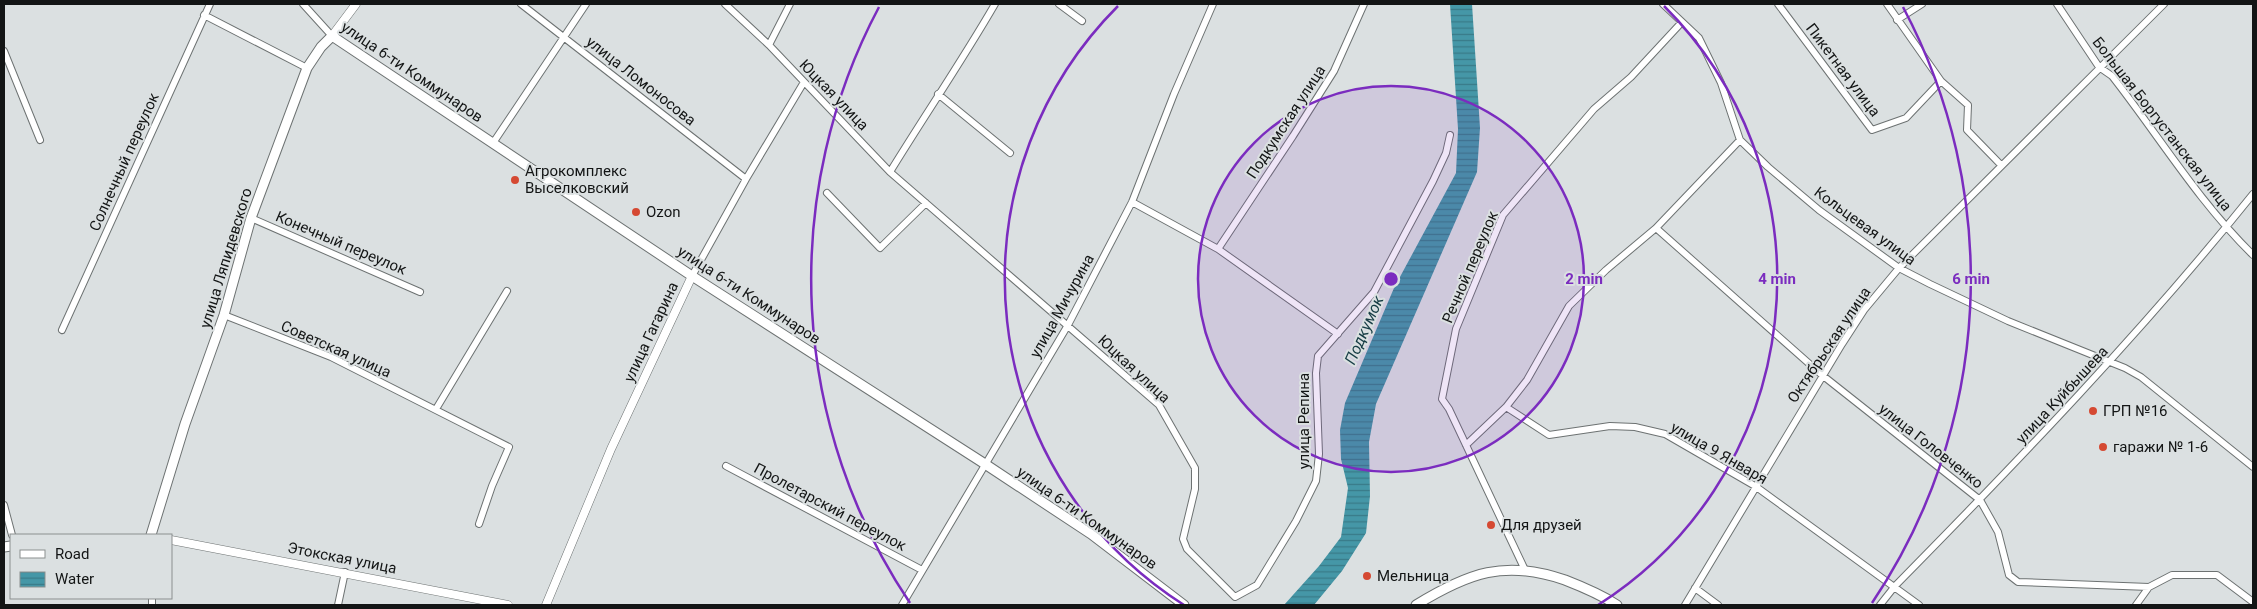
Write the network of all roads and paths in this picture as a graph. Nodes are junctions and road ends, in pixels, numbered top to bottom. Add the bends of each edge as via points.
1 (210, 4) edge
2 (303, 4) edge
3 (356, 4) edge
4 (521, 4) edge
5 (586, 4) edge
6 (724, 4) edge
7 (790, 4) edge
8 (994, 4) edge
9 (1059, 4) edge
10 (1213, 4) edge
11 (1364, 4) edge
12 (1663, 4) edge
13 (1778, 4) edge
14 (1887, 4) edge
15 (1922, 4) edge
16 (2057, 4) edge
17 (2164, 4) edge
18 (204, 15) junction
19 (1897, 20) junction
20 (1082, 21) dead end
21 (1682, 22) junction
22 (332, 36) junction
23 (562, 36) junction
24 (769, 45) junction
25 (4, 51) edge
26 (2099, 67) junction
27 (306, 68) junction
28 (1941, 81) junction
29 (804, 82) junction
30 (938, 94) junction
31 (1450, 135) dead end
32 (40, 140) dead end
33 (1740, 140) junction
34 (494, 143) junction
35 (1010, 153) dead end
36 (2001, 165) junction
37 (890, 172) junction
38 (746, 179) junction
39 (828, 193) dead end
40 (2253, 194) edge
41 (1132, 202) junction
42 (926, 203) junction
43 (251, 218) junction
44 (1656, 228) junction
45 (2226, 228) junction
46 (1218, 248) junction
47 (2253, 255) edge
48 (1899, 268) junction
49 (692, 276) junction
50 (507, 291) dead end
51 (420, 292) dead end
52 (224, 314) junction
53 (1068, 325) junction
54 (62, 330) dead end
55 (1338, 334) junction
56 (2110, 362) junction
57 (1822, 375) junction
58 (1506, 407) junction
59 (436, 409) junction
60 (1466, 445) junction
61 (985, 464) junction
62 (726, 466) dead end
63 (2253, 468) edge
64 (1755, 486) junction
65 (1980, 500) junction
66 (4, 505) edge
67 (479, 524) dead end
68 (12, 534) edge
69 (151, 534) edge
70 (172, 540) edge
71 (922, 570) junction
72 (1525, 570) junction
73 (345, 572) junction
74 (1895, 586) junction
75 (1695, 588) junction
76 (2149, 588) junction
77 (1235, 597) joint
78 (2253, 602) edge
79 (338, 605) edge
80 (508, 605) edge
81 (546, 605) edge
82 (902, 605) edge
83 (1184, 605) edge
84 (1416, 605) edge
85 (1617, 605) edge
86 (1685, 605) edge
87 (1718, 605) edge
88 (1880, 605) edge
89 (1919, 605) edge
90 (2136, 605) edge

1 - 18 street, Солнечный переулок
2 - 22 street, улица 6-ти Коммунаров
3 - 22 street, улица Ляпидевского
4 - 23 street, улица Ломоносова
5 - 23 street
6 - 24 street, Юцкая улица
7 - 24 street
8 - 30 street via 965,56
9 - 20 street
10 - 41 street, улица Мичурина
11 - 46 street, Подкумская улица via 1334,71
12 - 21 street, Кольцевая улица
13 - 28 street, Пикетная улица via 1872,130 1906,118
14 - 19 street
15 - 19 street
16 - 26 street, Большая Боргустанская улица
17 - 26 street, Октябрьская улица
18 - 27 street
18 - 54 street, Солнечный переулок
19 - 28 street
21 - 33 street, Кольцевая улица via 1699,38 1721,83
21 - 60 street, Речной переулок via 1630,77 1594,109 1503,215 1456,329 1442,399
22 - 27 main road, улица Ляпидевского
22 - 34 main road, улица 6-ти Коммунаров
23 - 34 street
23 - 38 street, улица Ломоносова
24 - 29 street, Юцкая улица
25 - 32 street
26 - 36 street, Октябрьская улица
26 - 45 street, Большая Боргустанская улица via 2117,82
27 - 43 main road, улица Ляпидевского
28 - 36 street via 1968,105 1968,130
29 - 37 street, Юцкая улица
29 - 38 street, улица Гагарина
30 - 35 street
30 - 37 street
31 - 55 street, улица Репина via 1433,181 1374,292
33 - 44 street
33 - 48 street, Кольцевая улица via 1820,210
34 - 49 main road, улица 6-ти Коммунаров
36 - 48 street, Октябрьская улица
37 - 42 street, Юцкая улица
38 - 49 street, улица Гагарина
39 - 42 street via 880,248
40 - 45 street, улица Куйбышева
41 - 46 street
41 - 53 street, улица Мичурина
42 - 53 street, Юцкая улица
43 - 51 street, Конечный переулок
43 - 52 main road, улица Ляпидевского
44 - 57 street, улица Головченко
44 - 58 street via 1569,306 1527,380
45 - 47 street, Большая Боргустанская улица
45 - 56 street, улица Куйбышева
46 - 55 street
48 - 56 street, Кольцевая улица via 2008,321
48 - 57 street, Октябрьская улица via 1864,310
49 - 61 main road, улица 6-ти Коммунаров
49 - 81 street, улица Гагарина via 611,449
50 - 59 street
52 - 59 street, Советская улица via 331,357
52 - 69 main road, улица Ляпидевского via 185,424
53 - 61 street, улица Мичурина
53 - 77 street, Юцкая улица via 1159,406 1195,468 1195,489 1183,539 1187,549
55 - 77 street, улица Репина via 1318,356 1319,454 1316,481 1296,522 1257,585
56 - 63 street, Кольцевая улица via 2141,376
56 - 65 street, улица Куйбышева
57 - 64 street, Октябрьская улица
57 - 65 street, улица Головченко
58 - 60 street
58 - 64 street, улица 9 Января via 1549,435 1610,426 1635,427 1665,434
59 - 67 street, Советская улица via 510,447
60 - 72 street, Речной переулок
61 - 71 street, улица Мичурина
61 - 83 main road, улица 6-ти Коммунаров via 1090,534
62 - 71 street, Пролетарский переулок
64 - 74 street, улица 9 Января
64 - 75 street, Октябрьская улица
65 - 74 street, улица Куйбышева
65 - 76 street, улица Головченко via 1998,532 2009,575 2018,582
66 - 68 street
70 - 73 street, Этокская улица
71 - 82 street, улица Мичурина
72 - 84 main road via 1479,574
72 - 85 main road via 1577,584
73 - 79 street
73 - 80 street, Этокская улица
74 - 88 street, улица Куйбышева
74 - 89 street, улица 9 Января
75 - 86 street, Октябрьская улица
75 - 87 street
76 - 78 street via 2172,575 2217,575
76 - 90 street

